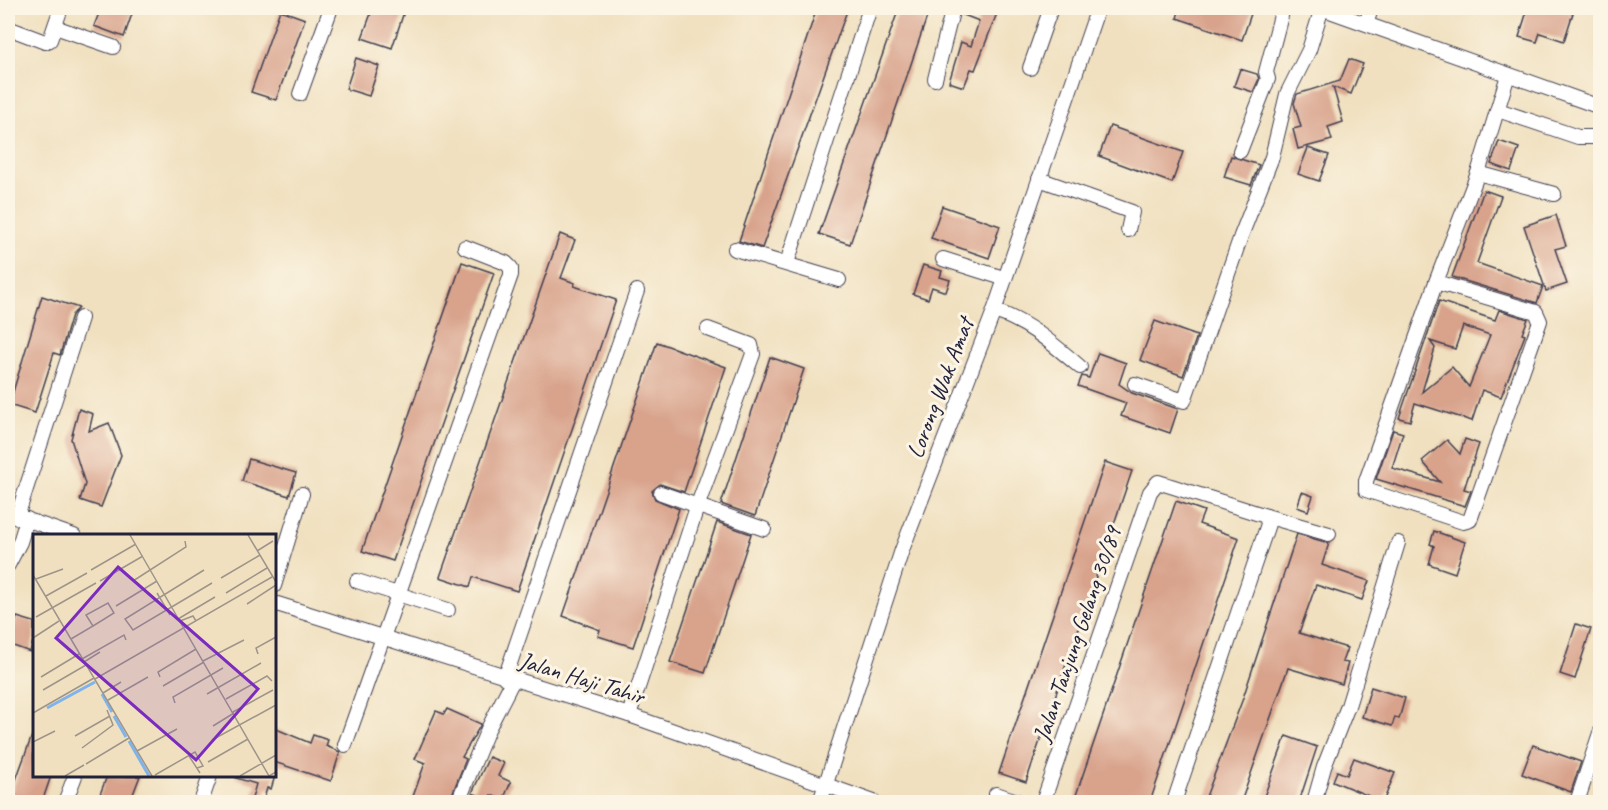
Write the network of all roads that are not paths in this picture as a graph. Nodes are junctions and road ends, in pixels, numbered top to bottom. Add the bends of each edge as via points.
1 (61, 8) edge
2 (331, 8) edge
3 (870, 8) edge
4 (953, 8) edge
5 (1051, 8) edge
6 (1098, 8) edge
7 (1283, 8) edge
8 (1322, 8) edge
9 (1371, 8) edge
10 (1367, 22) junction
11 (55, 27) junction
12 (8, 28) edge
13 (113, 47) dead end
14 (1030, 68) dead end
15 (1508, 75) junction
16 (935, 79) dead end
17 (300, 94) dead end
18 (1600, 107) edge
19 (1498, 110) junction
20 (1600, 132) edge
21 (1240, 151) dead end
22 (1478, 173) junction
23 (1039, 179) junction
24 (1554, 194) dead end
25 (1128, 230) dead end
26 (465, 247) dead end
27 (735, 249) dead end
28 (944, 259) dead end
29 (787, 263) junction
30 (1003, 278) junction
31 (839, 280) dead end
32 (1436, 282) junction
33 (637, 291) dead end
34 (994, 311) junction
35 (81, 318) dead end
36 (708, 329) dead end
37 (1080, 368) dead end
38 (1135, 384) dead end
39 (661, 493) dead end
40 (302, 494) dead end
41 (697, 507) junction
42 (17, 516) edge
43 (1266, 516) junction
44 (764, 529) dead end
45 (68, 534) edge
46 (1329, 534) dead end
47 (1398, 543) dead end
48 (8, 565) edge
49 (276, 579) edge
50 (357, 581) dead end
51 (398, 594) junction
52 (276, 604) edge
53 (448, 610) dead end
54 (383, 636) junction
55 (509, 679) junction
56 (629, 715) junction
57 (1600, 733) edge
58 (345, 745) dead end
59 (75, 777) edge
60 (210, 777) edge
61 (827, 784) junction
62 (996, 794) dead end
63 (65, 802) edge
64 (201, 802) edge
65 (458, 802) edge
66 (820, 802) edge
67 (874, 802) edge
68 (1020, 802) edge
69 (1043, 802) edge
70 (1174, 802) edge
71 (1314, 802) edge
72 (1577, 802) edge

1 - 11 street
2 - 17 street
3 - 29 street
4 - 16 street
5 - 14 street
6 - 23 street, Lorong Wak Amat
7 - 21 street via 1266,72 1268,79
8 - 10 street
8 - 38 street via 1309,50 1287,94 1272,157 1184,401
9 - 10 street
10 - 15 street
11 - 12 street via 50,40 45,42
11 - 13 street
15 - 18 street
15 - 19 street
19 - 20 street via 1578,137 1596,137
19 - 22 street
22 - 24 street
22 - 32 street
23 - 25 street via 1131,212
23 - 30 street, Lorong Wak Amat
26 - 51 street via 506,262 511,268 510,275
27 - 29 street
28 - 30 street
29 - 31 street
30 - 34 street, Lorong Wak Amat
32 - 32 street via 1536,312 1540,321 1470,520 1463,522 1366,490
33 - 55 street
34 - 37 street via 1015,318
34 - 61 street, Lorong Wak Amat via 902,550
35 - 42 street
36 - 41 street via 751,345 753,354
39 - 41 street
40 - 49 street
41 - 44 street
41 - 56 street
42 - 45 street
42 - 48 street via 20,542
43 - 46 street
43 - 69 street, Jalan Tanjung Gelang 30/89 via 1158,482 1150,492
43 - 70 street via 1266,537
47 - 71 street
50 - 51 street
51 - 53 street
51 - 54 street
52 - 54 street, Jalan Haji Tahir
54 - 55 street, Jalan Haji Tahir
54 - 58 street
55 - 56 street, Jalan Haji Tahir
55 - 65 street
56 - 61 street, Jalan Haji Tahir
57 - 72 street
59 - 63 street
60 - 64 street
61 - 66 street, Lorong Wak Amat
61 - 67 street, Jalan Haji Tahir
62 - 68 street

